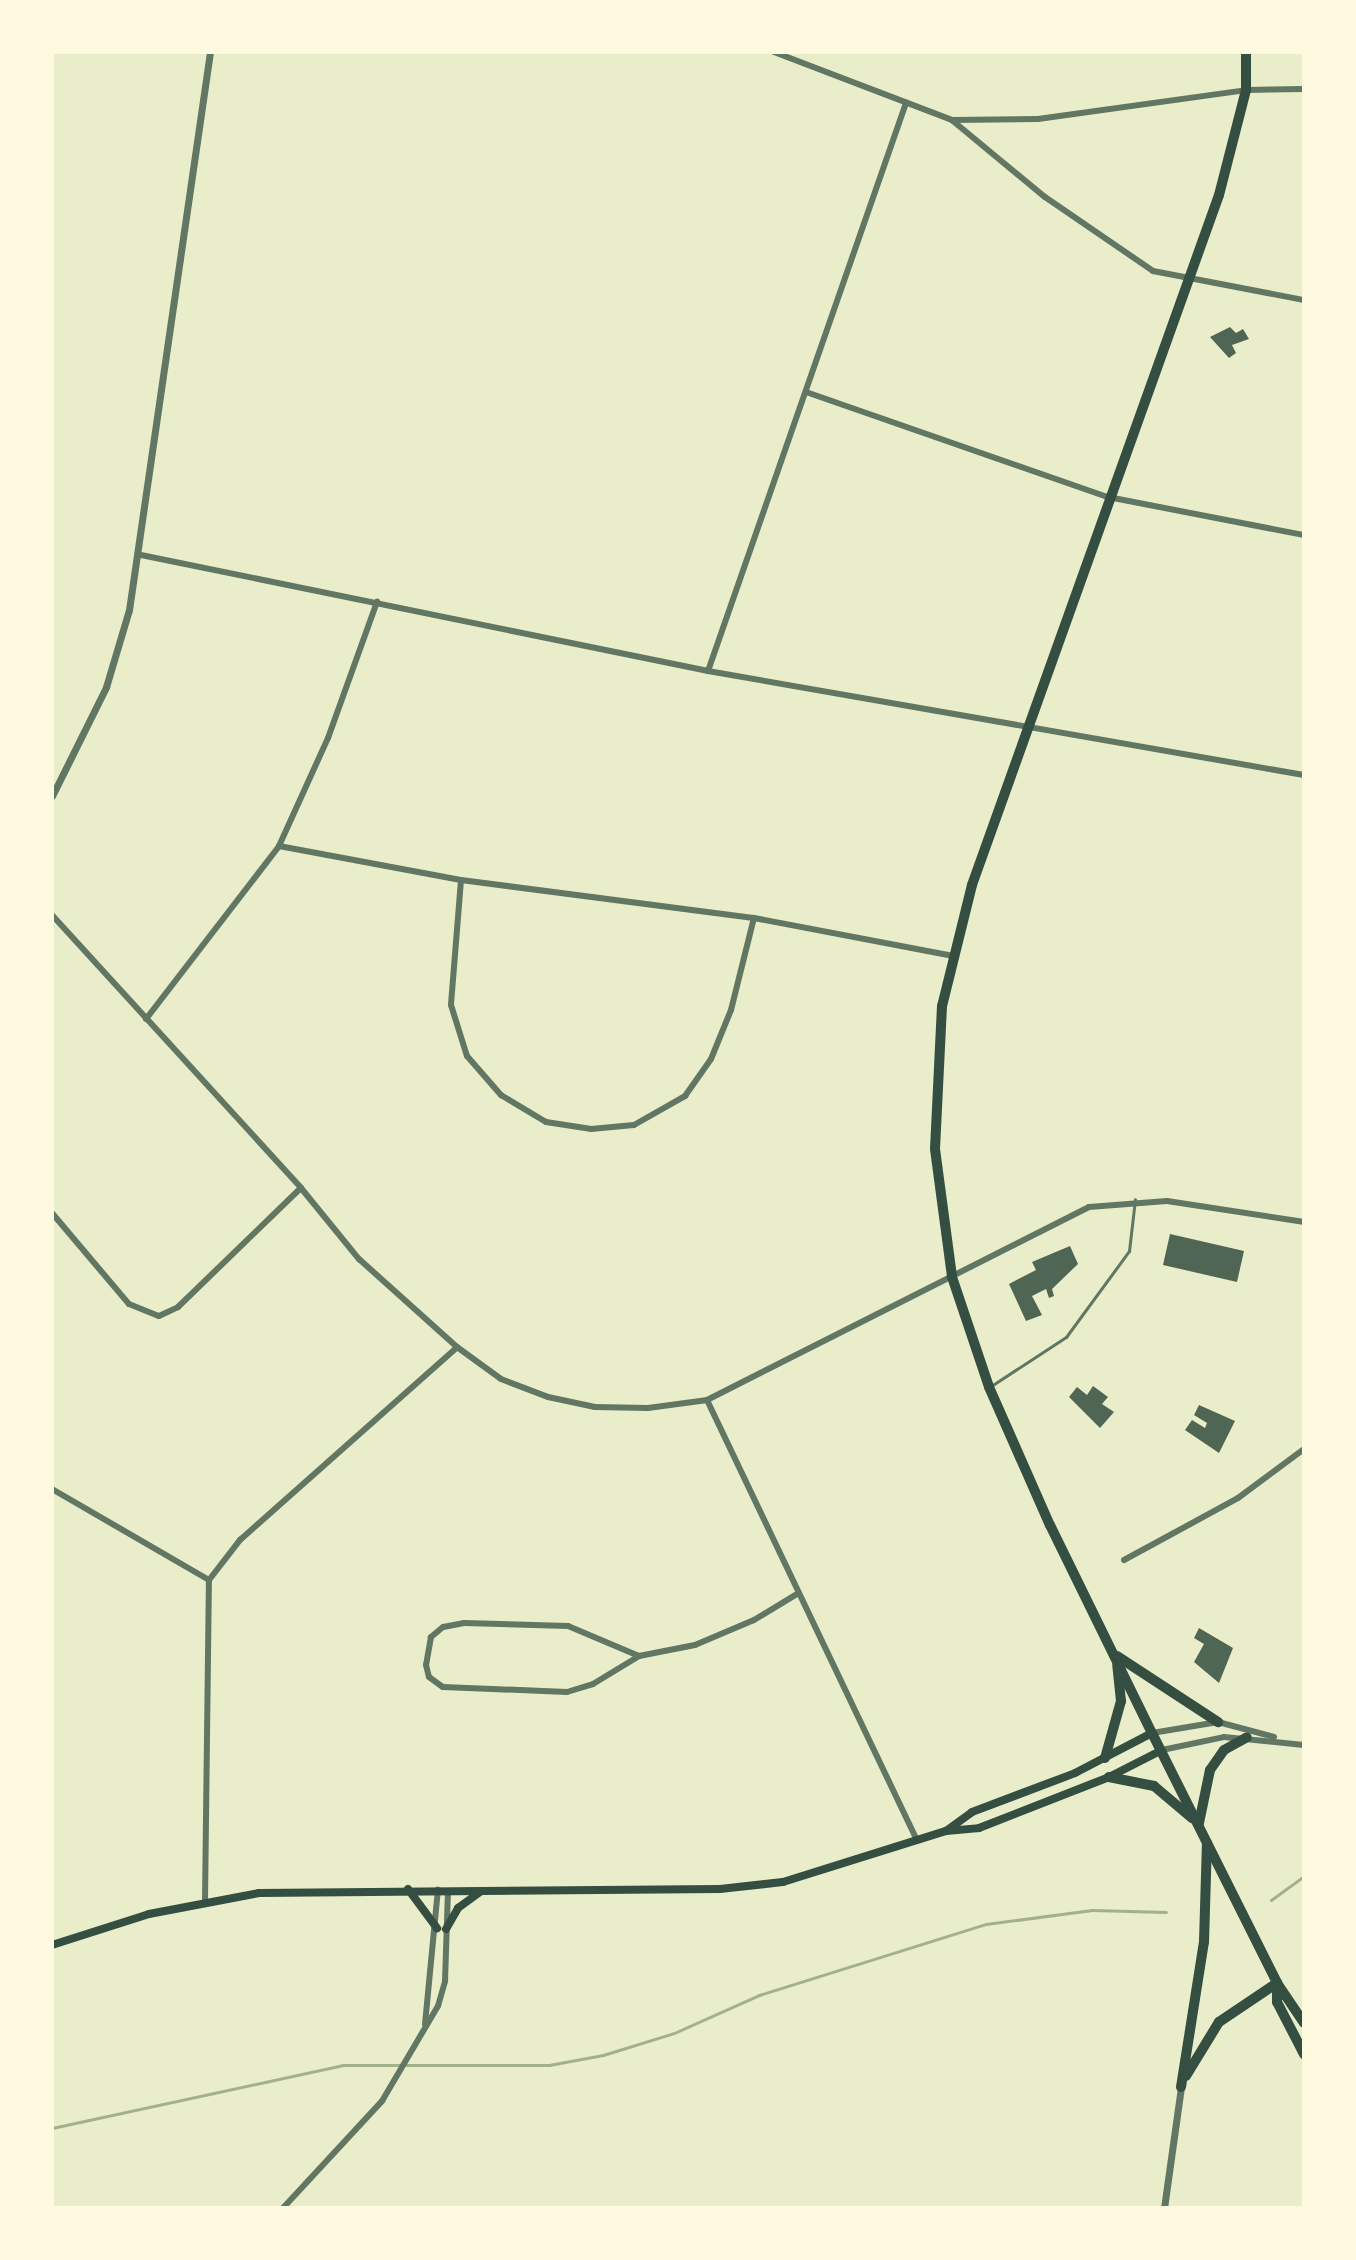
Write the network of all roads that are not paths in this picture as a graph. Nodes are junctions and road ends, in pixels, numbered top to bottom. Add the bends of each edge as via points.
1 (210, 52) edge
2 (774, 52) edge
3 (1246, 52) edge
4 (1304, 89) edge
5 (1246, 90) junction
6 (906, 103) junction
7 (952, 120) junction
8 (1189, 280) junction
9 (1304, 300) edge
10 (806, 392) junction
11 (1108, 497) junction
12 (1304, 535) edge
13 (141, 555) junction
14 (377, 602) junction
15 (708, 671) junction
16 (1026, 730) junction
17 (1304, 775) edge
18 (52, 796) edge
19 (279, 846) junction
20 (461, 880) junction
21 (52, 915) edge
22 (754, 918) junction
23 (953, 956) junction
24 (146, 1019) junction
25 (301, 1188) junction
26 (1135, 1199) junction
27 (52, 1213) edge
28 (1304, 1222) edge
29 (952, 1277) junction
30 (457, 1347) junction
31 (989, 1387) junction
32 (707, 1400) junction
33 (1304, 1449) edge
34 (52, 1489) edge
35 (1124, 1560) dead end
36 (209, 1580) junction
37 (797, 1594) junction
38 (1115, 1655) junction
39 (639, 1656) junction
40 (1218, 1722) junction
41 (1152, 1733) junction
42 (1247, 1737) junction
43 (1285, 1741) junction
44 (1304, 1745) edge
45 (1162, 1750) junction
46 (1105, 1758) junction
47 (1109, 1777) junction
48 (1199, 1825) junction
49 (946, 1831) junction
50 (917, 1842) junction
51 (1207, 1842) junction
52 (408, 1889) junction
53 (485, 1889) junction
54 (443, 1890) junction
55 (205, 1901) junction
56 (442, 1928) junction
57 (52, 1945) edge
58 (1277, 1983) junction
59 (1304, 2023) edge
60 (424, 2027) junction
61 (1304, 2054) edge
62 (1181, 2087) junction
63 (283, 2208) edge
64 (1164, 2208) edge

1 - 13 street
2 - 6 street
3 - 5 highway
4 - 5 street
5 - 7 street via 1038,119
5 - 8 highway via 1219,195
6 - 7 street
6 - 10 street
7 - 8 street via 1114,247 1153,271
8 - 9 street
8 - 11 highway
10 - 11 street
10 - 15 street
11 - 12 street
11 - 16 highway
13 - 14 street
13 - 18 street via 111,676
14 - 15 street
14 - 19 street via 328,738
15 - 16 street
16 - 17 street
16 - 23 highway
19 - 20 street
19 - 24 street
20 - 22 street
20 - 22 street via 451,1005 467,1056 501,1095 546,1122 591,1129 634,1125 685,1096 711,1059 731,1010
21 - 24 street
22 - 23 street
23 - 29 highway via 934,1092 938,1194
24 - 25 street
25 - 27 street via 178,1307 159,1316 129,1304
25 - 30 street via 359,1259
26 - 28 street
26 - 29 street via 1089,1207
26 - 31 lane via 1129,1251 1066,1337
29 - 31 highway
29 - 32 street
30 - 32 street via 501,1379 595,1407 648,1408
30 - 36 street via 240,1540
31 - 38 highway
32 - 37 street
33 - 35 street via 1238,1498
34 - 36 street
36 - 55 street
37 - 39 street via 695,1645
37 - 50 street
38 - 40 highway
38 - 41 highway
38 - 46 highway via 1121,1701
39 - 39 street via 593,1684 567,1692 443,1687 429,1677 426,1665 431,1637 443,1627 464,1623 568,1626
40 - 41 street
40 - 43 street
41 - 45 highway
41 - 46 main road
42 - 43 street
42 - 45 street via 1201,1738
42 - 48 highway via 1224,1750 1210,1770
43 - 44 street
45 - 47 main road
45 - 48 highway
46 - 49 main road via 972,1812
47 - 48 highway via 1167,1792
47 - 49 main road via 979,1828
48 - 51 highway
49 - 50 main road
50 - 53 main road via 814,1876 754,1887
51 - 58 highway
51 - 62 highway via 1204,1942
52 - 54 main road
52 - 55 main road via 289,1891
52 - 56 main road
53 - 54 main road
53 - 56 main road via 458,1908
54 - 56 street
55 - 57 main road
56 - 60 street
56 - 60 street via 445,1981 438,2006
58 - 59 highway
58 - 61 highway via 1277,2002
58 - 62 highway via 1219,2022 1199,2047
60 - 63 street via 402,2074
62 - 64 street

